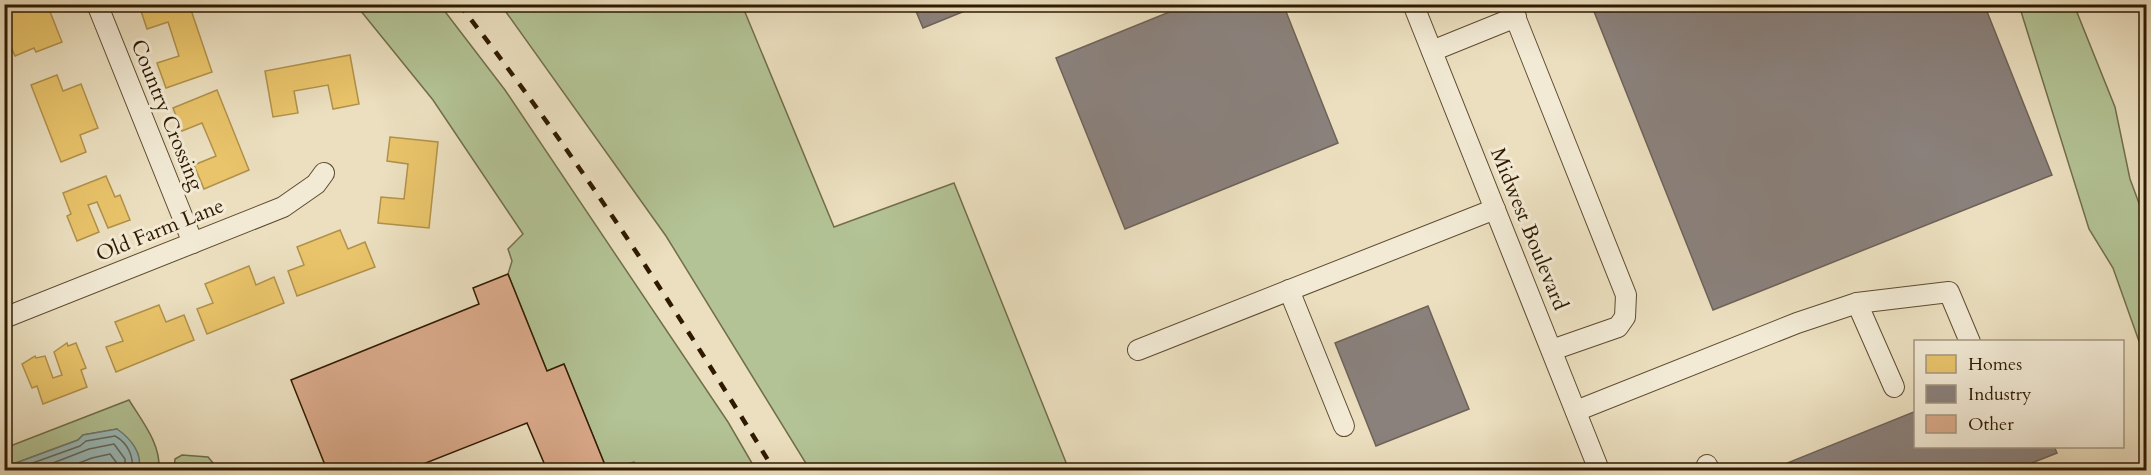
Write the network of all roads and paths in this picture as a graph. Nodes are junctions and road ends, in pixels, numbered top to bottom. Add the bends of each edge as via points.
1 (97, 4) edge
2 (1413, 4) edge
3 (1513, 11) edge
4 (1432, 51) junction
5 (324, 173) dead end
6 (1495, 210) junction
7 (193, 243) junction
8 (1289, 290) junction
9 (1857, 303) junction
10 (4, 318) edge
11 (1969, 340) edge
12 (1138, 350) dead end
13 (1551, 350) junction
14 (1894, 387) dead end
15 (1576, 411) junction
16 (1344, 426) dead end
17 (1599, 471) edge

1 - 7 street, Country Crossing
2 - 4 street, Midwest Boulevard
3 - 4 street
3 - 13 street via 1626,295 1624,317 1618,327
4 - 6 street, Midwest Boulevard
5 - 7 street, Old Farm Lane via 316,184 283,207
6 - 8 street
6 - 13 street, Midwest Boulevard
7 - 10 street, Old Farm Lane
8 - 12 street
8 - 16 street
9 - 11 street via 1949,292
9 - 14 street
9 - 15 street
13 - 15 street, Midwest Boulevard
15 - 17 street, Midwest Boulevard

